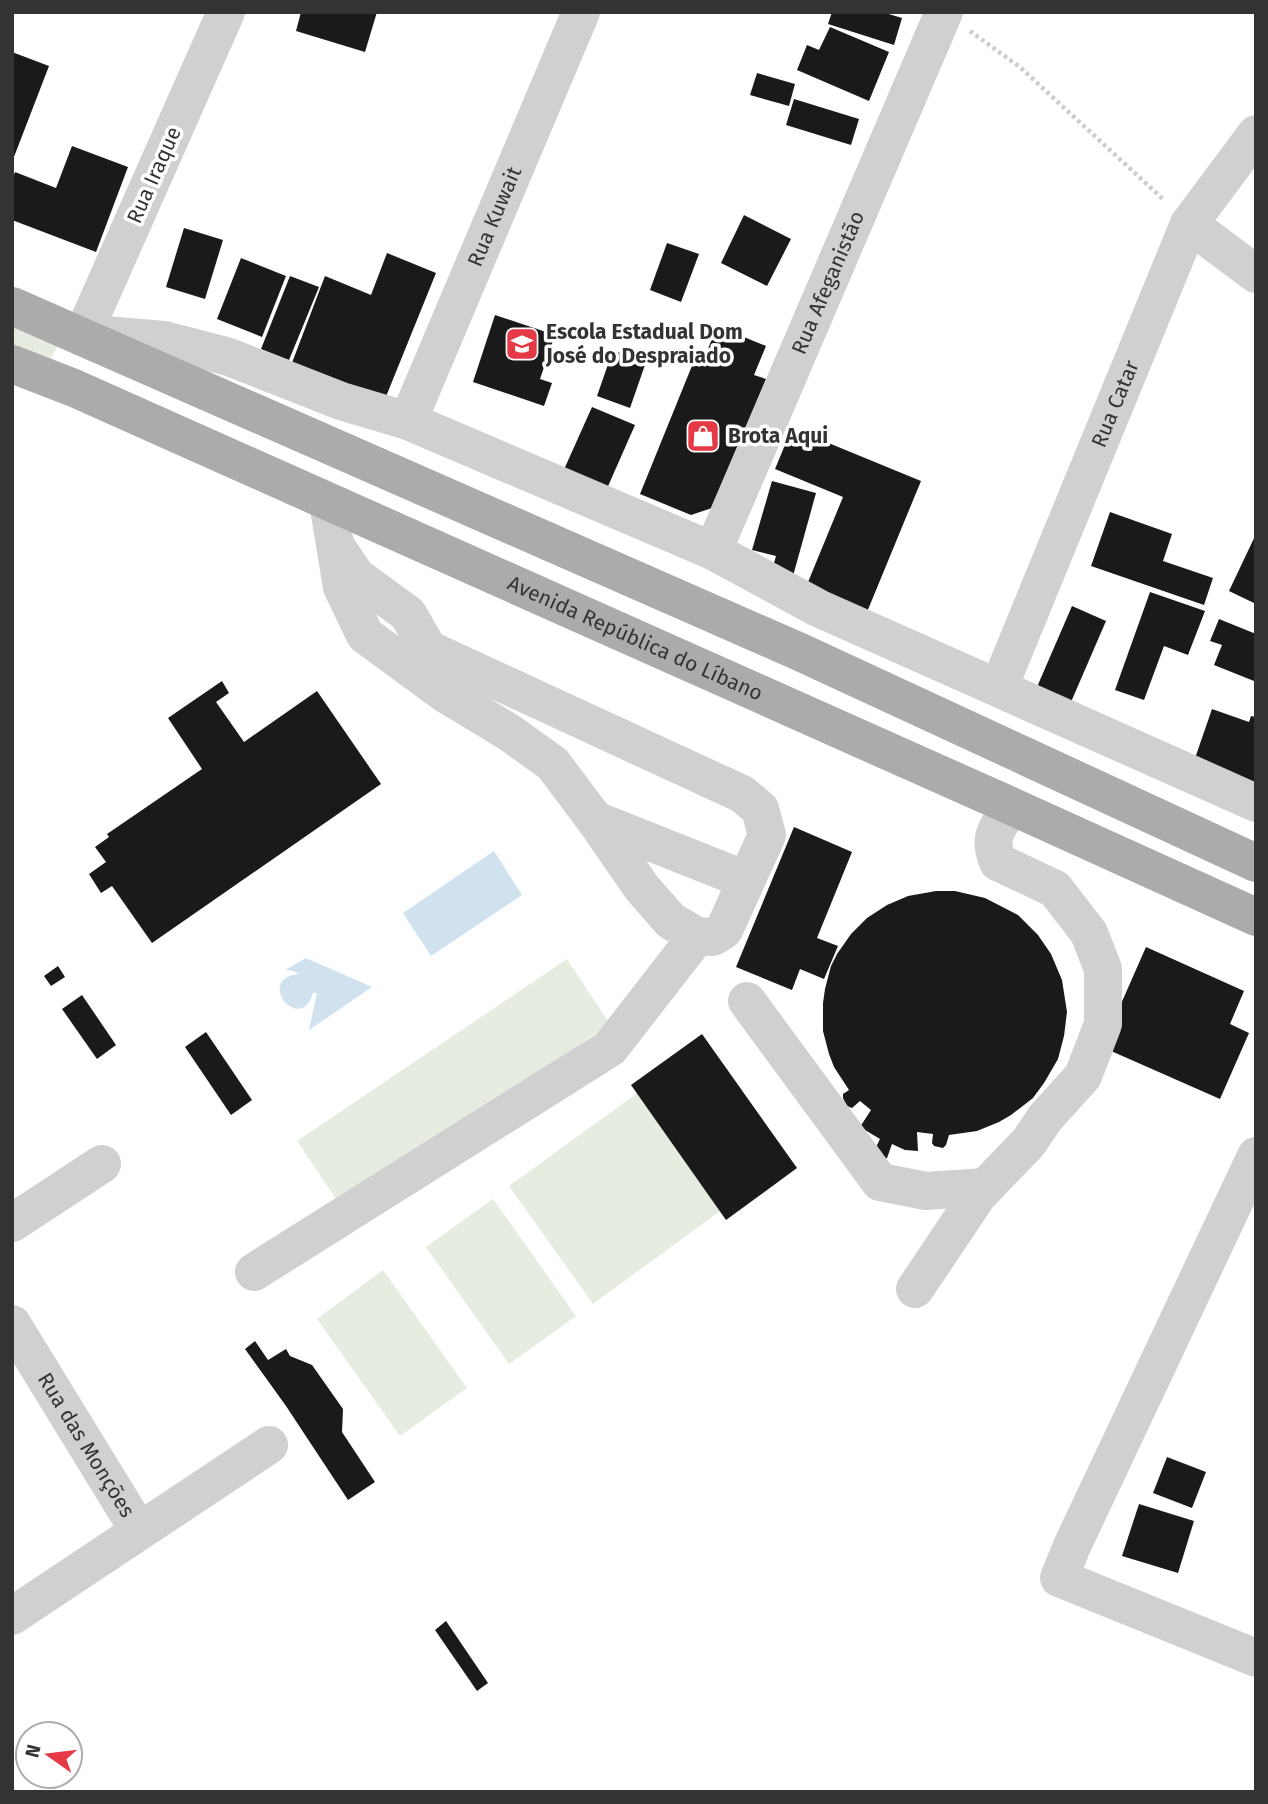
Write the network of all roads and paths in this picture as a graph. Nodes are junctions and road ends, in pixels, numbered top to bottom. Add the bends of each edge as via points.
1 (226, 12) edge
2 (581, 12) edge
3 (944, 12) edge
4 (1256, 134) edge
5 (1189, 224) junction
6 (1256, 274) edge
7 (12, 306) edge
8 (82, 337) junction
9 (12, 364) edge
10 (408, 421) junction
11 (328, 502) junction
12 (335, 545) junction
13 (713, 551) junction
14 (818, 608) junction
15 (800, 652) junction
16 (999, 687) junction
17 (1256, 803) edge
18 (1011, 806) junction
19 (595, 820) junction
20 (1256, 863) edge
21 (746, 880) junction
22 (1256, 917) edge
23 (697, 936) junction
24 (747, 1001) dead end
25 (1256, 1156) edge
26 (102, 1164) dead end
27 (985, 1187) junction
28 (12, 1223) edge
29 (254, 1272) dead end
30 (915, 1289) dead end
31 (12, 1324) edge
32 (268, 1445) dead end
33 (139, 1531) junction
34 (12, 1616) edge
35 (1256, 1658) edge

1 - 8 street, Rua Iraque
2 - 10 street, Rua Kuwait
3 - 5 path via 1021,68
3 - 13 street, Rua Afeganistão
4 - 5 street, Rua Catar
5 - 6 street
5 - 16 street, Rua Catar
7 - 8 main road
8 - 10 street via 164,340 203,350
8 - 15 main road
9 - 11 main road, Avenida República do Líbano
10 - 13 street
11 - 12 street
11 - 18 main road, Avenida República do Líbano
12 - 19 street via 342,587 365,635 443,694 553,764
12 - 21 street via 356,576 408,614 428,649 742,794 760,809 766,835
13 - 14 street
14 - 15 street
14 - 16 street
15 - 20 main road
16 - 17 street
18 - 22 main road, Avenida República do Líbano
18 - 27 street via 992,840 998,862 1055,889 1089,933 1104,970 1103,1024 1083,1076
19 - 21 street
19 - 23 street via 671,921
21 - 23 street via 724,930 713,937
23 - 29 street via 610,1048
24 - 27 street via 880,1182 926,1191
25 - 35 street via 1059,1578
26 - 28 street
27 - 30 street
31 - 33 street, Rua das Monções
32 - 33 street
33 - 34 street

